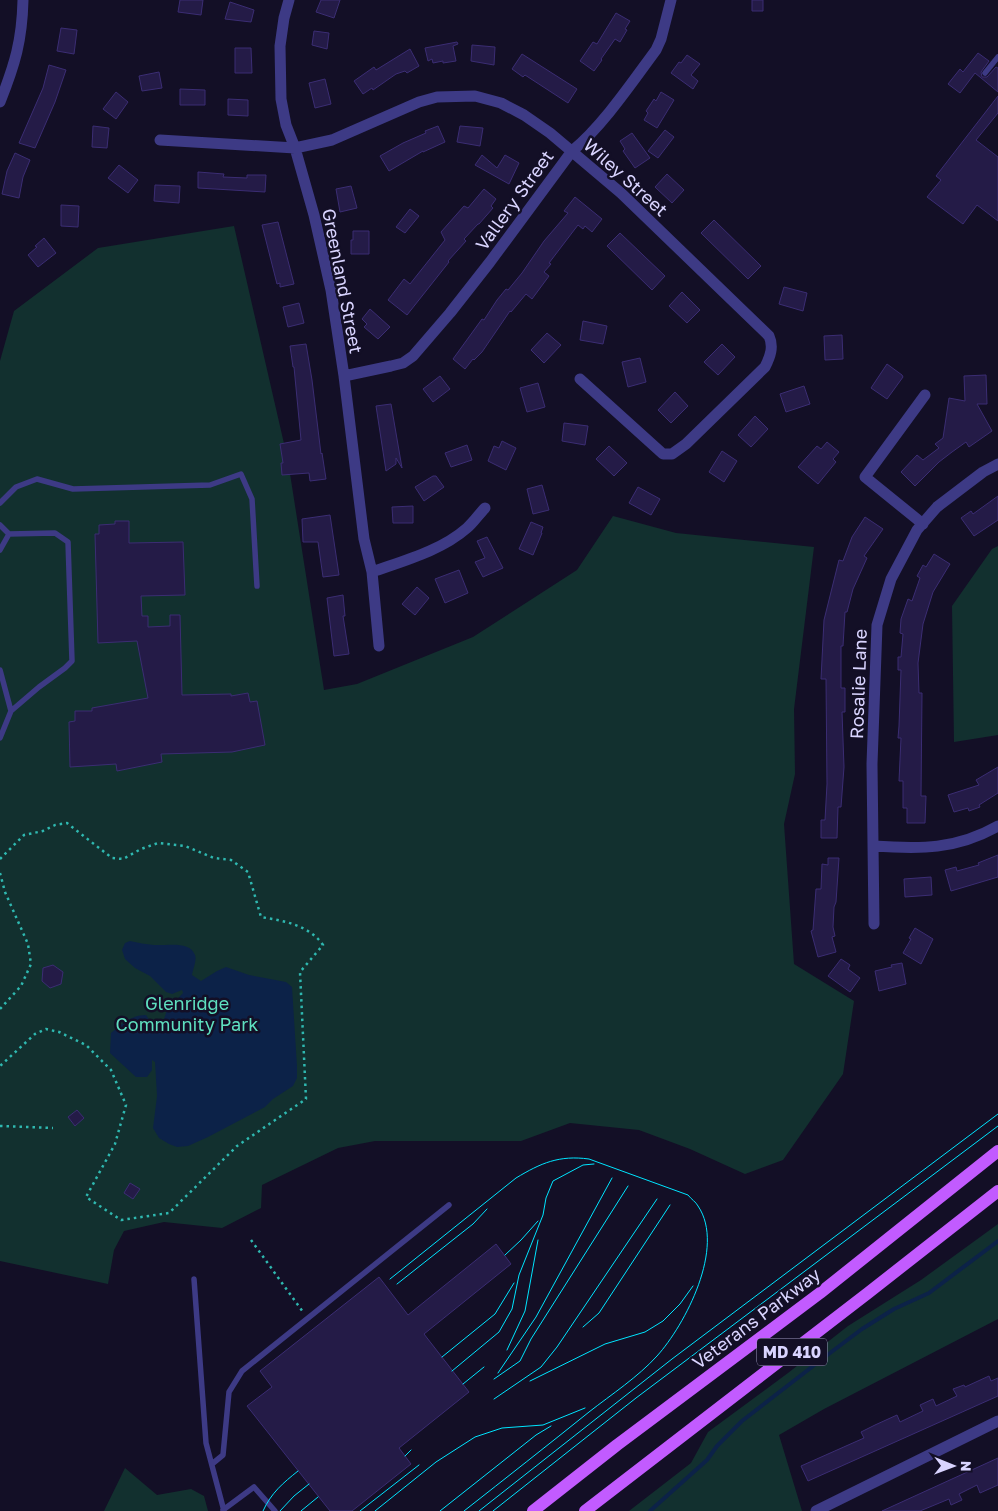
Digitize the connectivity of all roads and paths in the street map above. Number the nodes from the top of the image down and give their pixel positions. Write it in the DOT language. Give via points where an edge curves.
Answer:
graph roads {
  1 [pos="24,0"];
  2 [pos="289,0"];
  3 [pos="671,0"];
  4 [pos="998,57"];
  5 [pos="985,73"];
  6 [pos="0,102"];
  7 [pos="160,140"];
  8 [pos="295,148"];
  9 [pos="572,150"];
  10 [pos="344,376"];
  11 [pos="580,378"];
  12 [pos="926,395"];
  13 [pos="998,464"];
  14 [pos="0,503"];
  15 [pos="485,508"];
  16 [pos="923,524"];
  17 [pos="0,525"];
  18 [pos="10,534"];
  19 [pos="0,550"];
  20 [pos="372,572"];
  21 [pos="256,586"];
  22 [pos="379,646"];
  23 [pos="0,670"];
  24 [pos="12,711"];
  25 [pos="0,738"];
  26 [pos="998,826"];
  27 [pos="873,846"];
  28 [pos="0,859"];
  29 [pos="0,874"];
  30 [pos="874,924"];
  31 [pos="0,1009"];
  32 [pos="0,1066"];
  33 [pos="0,1126"];
  34 [pos="53,1128"];
  35 [pos="998,1151"];
  36 [pos="998,1191"];
  37 [pos="449,1205"];
  38 [pos="251,1240"];
  39 [pos="194,1279"];
  40 [pos="307,1318"];
  41 [pos="998,1421"];
  42 [pos="212,1464"];
  43 [pos="224,1510"];
  44 [pos="275,1511"];
  45 [pos="533,1511"];
  46 [pos="586,1511"];
  47 [pos="816,1511"];
  1 -- 6 [label="street" via="18,52"];
  2 -- 8 [label="street, Greenland Street" via="280,46 279,72 286,125"];
  3 -- 9 [label="street, Vallery Street" via="656,50 596,127"];
  4 -- 5 [label="lane"];
  7 -- 8 [label="street, Wiley Street"];
  8 -- 9 [label="street, Wiley Street" via="340,136 419,102 437,97 475,96 501,103 524,115"];
  8 -- 10 [label="street, Greenland Street" via="314,215"];
  9 -- 10 [label="street, Vallery Street" via="479,277 413,356 402,363"];
  9 -- 11 [label="street, Wiley Street" via="628,200 772,342 765,366 672,454 663,454"];
  10 -- 20 [label="street, Greenland Street" via="364,538"];
  12 -- 16 [label="street" via="865,477"];
  13 -- 16 [label="street, Rosalie Lane" via="937,507"];
  14 -- 21 [label="lane" via="16,487 37,479 74,488 93,488 210,485 241,474 252,499"];
  15 -- 20 [label="street" via="451,540"];
  16 -- 27 [label="street, Rosalie Lane" via="891,579 877,626"];
  17 -- 18 [label="lane"];
  18 -- 19 [label="lane"];
  18 -- 24 [label="lane" via="55,533 68,542 72,661"];
  20 -- 22 [label="street, Greenland Street"];
  23 -- 24 [label="lane"];
  24 -- 25 [label="lane"];
  26 -- 27 [label="street" via="945,847"];
  27 -- 30 [label="street, Rosalie Lane"];
  28 -- 32 [label="path" via="24,835 67,823 112,858 123,860 158,843 185,846 214,858 231,860 248,872 261,917 292,923 317,936 324,945 300,972 306,1099 237,1146 169,1213 121,1220 86,1197 115,1144 126,1105 111,1070 86,1045 46,1029 35,1034"];
  29 -- 31 [label="path" via="28,944 31,964 21,986"];
  33 -- 34 [label="path"];
  35 -- 45 [label="main road, Veterans Parkway / MD 410" via="820,1293"];
  36 -- 46 [label="main road, MD 410"];
  37 -- 40 [label="lane"];
  38 -- 40 [label="path"];
  39 -- 42 [label="lane" via="206,1443"];
  40 -- 42 [label="lane" via="242,1371 234,1382 229,1392 223,1455"];
  41 -- 47 [label="street"];
  42 -- 43 [label="lane"];
  43 -- 44 [label="lane" via="254,1487"];
}
